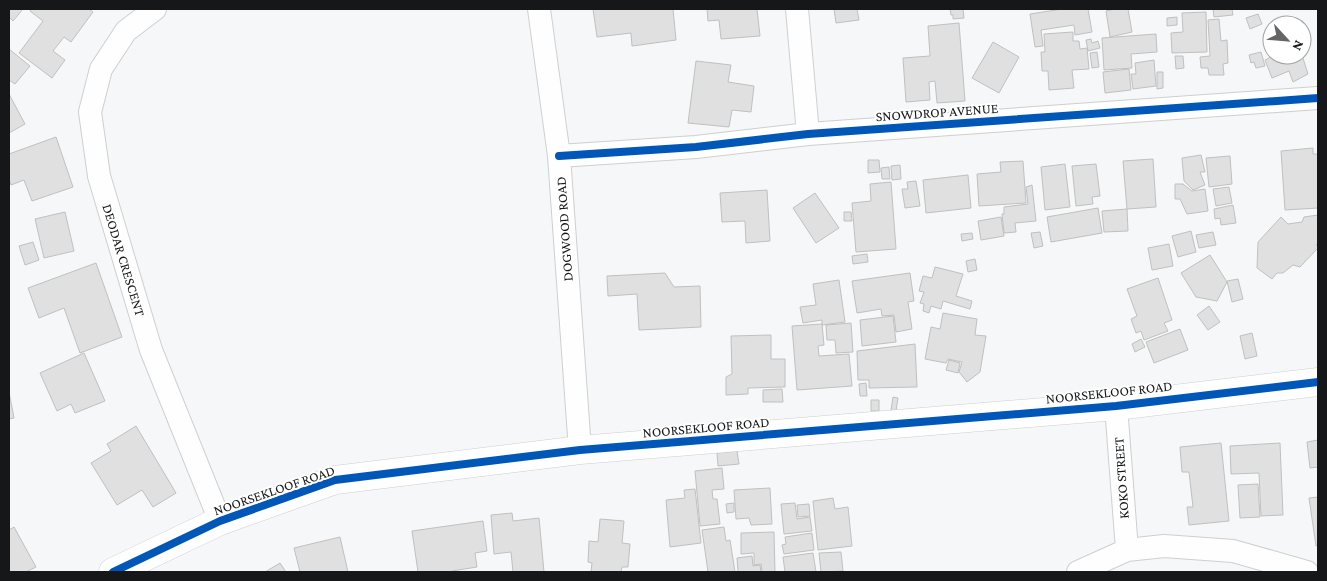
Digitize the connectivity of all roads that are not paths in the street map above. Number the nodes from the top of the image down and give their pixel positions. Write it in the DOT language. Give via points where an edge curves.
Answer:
graph roads {
  1 [pos="154,9"];
  2 [pos="540,9"];
  3 [pos="797,9"];
  4 [pos="1318,98"];
  5 [pos="808,134"];
  6 [pos="559,156"];
  7 [pos="1318,382"];
  8 [pos="1116,406"];
  9 [pos="580,450"];
  10 [pos="220,521"];
  11 [pos="1127,550"];
  12 [pos="113,572"];
  13 [pos="1078,572"];
  14 [pos="1307,572"];
  1 -- 10 [label="street, DEODAR CRESCENT" via="126,30 101,69 90,112 98,176 151,350"];
  2 -- 6 [label="street, DOGWOOD ROAD"];
  3 -- 5 [label="street"];
  4 -- 5 [label="street, SNOWDROP AVENUE"];
  5 -- 6 [label="street, SNOWDROP AVENUE" via="696,147"];
  6 -- 9 [label="street, DOGWOOD ROAD"];
  7 -- 8 [label="street, NOORSEKLOOF ROAD"];
  8 -- 9 [label="street, NOORSEKLOOF ROAD"];
  8 -- 11 [label="street, KOKO STREET"];
  9 -- 10 [label="street, NOORSEKLOOF ROAD" via="335,480"];
  10 -- 12 [label="street, NOORSEKLOOF ROAD"];
  11 -- 13 [label="street"];
  11 -- 14 [label="street" via="1164,546 1233,551"];
}
